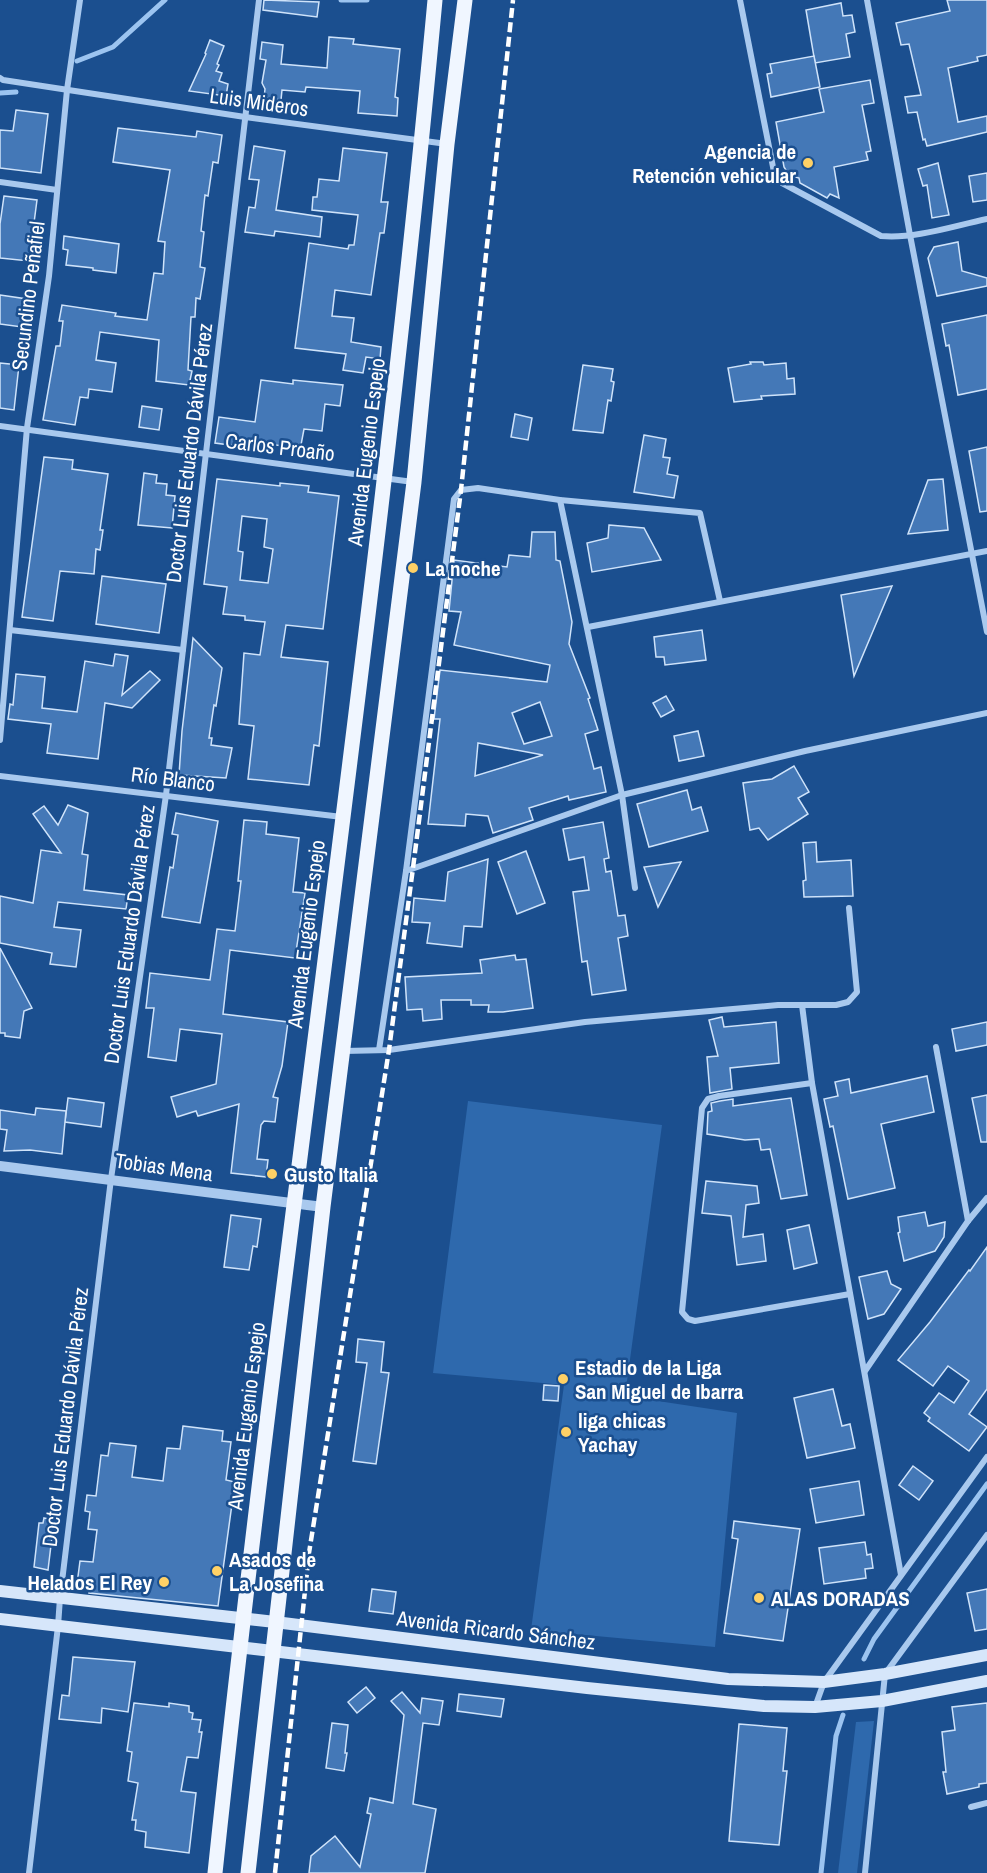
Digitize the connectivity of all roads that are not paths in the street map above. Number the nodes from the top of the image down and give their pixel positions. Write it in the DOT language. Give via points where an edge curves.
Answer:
graph roads {
  1 [pos="80,0"];
  2 [pos="259,0"];
  3 [pos="435,0"];
  4 [pos="465,0"];
  5 [pos="740,0"];
  6 [pos="867,0"];
  7 [pos="0,78"];
  8 [pos="67,90"];
  9 [pos="245,117"];
  10 [pos="422,140"];
  11 [pos="447,144"];
  12 [pos="0,182"];
  13 [pos="57,190"];
  14 [pos="987,219"];
  15 [pos="910,235"];
  16 [pos="0,426"];
  17 [pos="27,428"];
  18 [pos="206,455"];
  19 [pos="386,477"];
  20 [pos="414,482"];
  21 [pos="560,500"];
  22 [pos="987,551"];
  23 [pos="972,553"];
  24 [pos="720,601"];
  25 [pos="588,627"];
  26 [pos="10,630"];
  27 [pos="987,632"];
  28 [pos="183,650"];
  29 [pos="987,713"];
  30 [pos="0,740"];
  31 [pos="0,776"];
  32 [pos="166,795"];
  33 [pos="622,795"];
  34 [pos="342,817"];
  35 [pos="406,871"];
  36 [pos="634,888"];
  37 [pos="849,908"];
  38 [pos="802,1005"];
  39 [pos="936,1047"];
  40 [pos="379,1050"];
  41 [pos="343,1051"];
  42 [pos="812,1083"];
  43 [pos="0,1166"];
  44 [pos="111,1179"];
  45 [pos="987,1198"];
  46 [pos="293,1205"];
  47 [pos="322,1207"];
  48 [pos="968,1221"];
  49 [pos="850,1294"];
  50 [pos="864,1372"];
  51 [pos="987,1457"];
  52 [pos="987,1535"];
  53 [pos="900,1575"];
  54 [pos="0,1591"];
  55 [pos="60,1598"];
  56 [pos="0,1619"];
  57 [pos="243,1619"];
  58 [pos="275,1622"];
  59 [pos="58,1626"];
  60 [pos="239,1647"];
  61 [pos="272,1650"];
  62 [pos="987,1655"];
  63 [pos="885,1674"];
  64 [pos="987,1681"];
  65 [pos="824,1682"];
  66 [pos="882,1701"];
  67 [pos="815,1707"];
  68 [pos="987,1803"];
  69 [pos="971,1808"];
  70 [pos="29,1873"];
  71 [pos="215,1873"];
  72 [pos="248,1873"];
  73 [pos="866,1873"];
  1 -- 8 [label="street, Secundino Peñafiel"];
  2 -- 9 [label="street, Doctor Luis Eduardo Dávila Pérez"];
  3 -- 10 [label="main road, Avenida Eugenio Espejo"];
  4 -- 11 [label="main road"];
  5 -- 15 [label="street" via="774,172 782,183 881,236"];
  6 -- 15 [label="street"];
  7 -- 8 [label="street, Luis Mideros"];
  8 -- 9 [label="street, Luis Mideros"];
  8 -- 13 [label="street, Secundino Peñafiel"];
  9 -- 10 [label="street, Luis Mideros"];
  9 -- 18 [label="street, Doctor Luis Eduardo Dávila Pérez"];
  10 -- 11 [label="street, Luis Mideros"];
  10 -- 19 [label="main road, Avenida Eugenio Espejo"];
  11 -- 20 [label="main road"];
  12 -- 13 [label="street"];
  13 -- 17 [label="street, Secundino Peñafiel"];
  14 -- 15 [label="street"];
  15 -- 23 [label="street"];
  16 -- 17 [label="street, Carlos Proaño"];
  17 -- 18 [label="street, Carlos Proaño"];
  17 -- 26 [label="street, Secundino Peñafiel"];
  18 -- 19 [label="street, Carlos Proaño"];
  18 -- 28 [label="street, Doctor Luis Eduardo Dávila Pérez"];
  19 -- 20 [label="street, Carlos Proaño"];
  19 -- 34 [label="main road, Avenida Eugenio Espejo"];
  20 -- 41 [label="main road"];
  21 -- 24 [label="street" via="700,513"];
  21 -- 25 [label="street"];
  21 -- 35 [label="street" via="478,488 461,490 454,499"];
  22 -- 23 [label="street"];
  23 -- 24 [label="street"];
  23 -- 27 [label="street"];
  24 -- 25 [label="street"];
  25 -- 33 [label="street"];
  26 -- 28 [label="street"];
  26 -- 30 [label="street, Secundino Peñafiel"];
  28 -- 32 [label="street, Doctor Luis Eduardo Dávila Pérez"];
  29 -- 33 [label="street" via="804,751"];
  31 -- 32 [label="street, Río Blanco"];
  32 -- 34 [label="street, Río Blanco"];
  32 -- 44 [label="street, Doctor Luis Eduardo Dávila Pérez"];
  33 -- 35 [label="street"];
  33 -- 36 [label="street"];
  34 -- 46 [label="main road, Avenida Eugenio Espejo"];
  35 -- 40 [label="street"];
  37 -- 38 [label="street" via="857,993 848,1002 836,1005"];
  38 -- 40 [label="street" via="585,1022"];
  38 -- 42 [label="street"];
  39 -- 48 [label="street"];
  40 -- 41 [label="street"];
  41 -- 47 [label="main road"];
  42 -- 49 [label="street"];
  42 -- 49 [label="street" via="719,1096 708,1099 702,1108 682,1312 695,1321"];
  43 -- 44 [label="street, Tobias Mena"];
  44 -- 46 [label="street, Tobias Mena"];
  44 -- 55 [label="street, Doctor Luis Eduardo Dávila Pérez"];
  45 -- 48 [label="street"];
  46 -- 47 [label="street, Tobias Mena"];
  46 -- 57 [label="main road, Avenida Eugenio Espejo"];
  47 -- 58 [label="main road"];
  48 -- 50 [label="street"];
  49 -- 50 [label="street"];
  50 -- 53 [label="street"];
  51 -- 53 [label="street"];
  52 -- 63 [label="street"];
  53 -- 65 [label="street"];
  54 -- 55 [label="main road, Avenida Ricardo Sánchez"];
  55 -- 57 [label="main road, Avenida Ricardo Sánchez"];
  55 -- 59 [label="street, Doctor Luis Eduardo Dávila Pérez"];
  56 -- 59 [label="main road"];
  57 -- 58 [label="main road, Avenida Ricardo Sánchez"];
  57 -- 60 [label="main road, Avenida Eugenio Espejo"];
  58 -- 61 [label="main road"];
  58 -- 65 [label="main road, Avenida Ricardo Sánchez" via="728,1679"];
  59 -- 60 [label="main road"];
  59 -- 70 [label="street, Doctor Luis Eduardo Dávila Pérez"];
  60 -- 61 [label="main road"];
  60 -- 71 [label="main road, Avenida Eugenio Espejo"];
  61 -- 67 [label="main road" via="587,1688 764,1706"];
  61 -- 72 [label="main road"];
  62 -- 63 [label="main road, Avenida Ricardo Sánchez"];
  63 -- 65 [label="main road, Avenida Ricardo Sánchez"];
  63 -- 66 [label="street"];
  64 -- 66 [label="main road"];
  65 -- 67 [label="street"];
  66 -- 67 [label="main road"];
  66 -- 73 [label="street"];
  68 -- 69 [label="street"];
}
